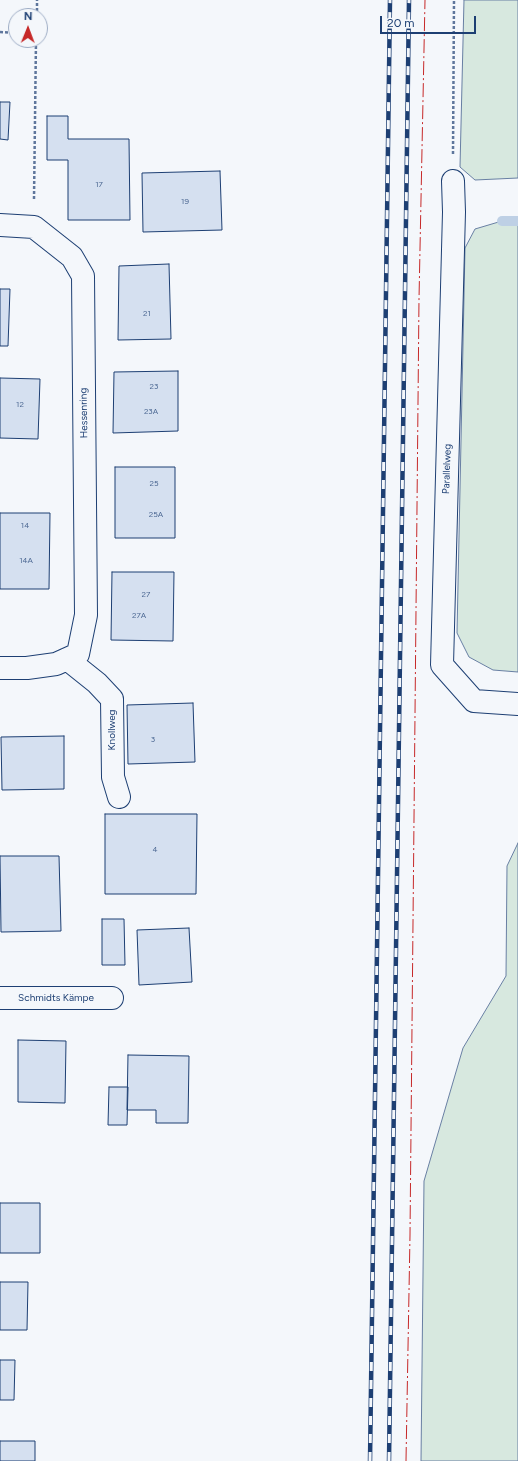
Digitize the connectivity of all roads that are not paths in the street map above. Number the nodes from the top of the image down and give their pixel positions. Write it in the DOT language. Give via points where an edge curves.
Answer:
graph roads {
  1 [pos="453,181"];
  2 [pos="0,225"];
  3 [pos="72,656"];
  4 [pos="0,668"];
  5 [pos="518,704"];
  6 [pos="119,797"];
  7 [pos="0,998"];
  8 [pos="112,998"];
  1 -- 5 [label="street, Parallelweg" via="442,665 474,701"];
  2 -- 3 [label="street, Hessenring" via="34,228 72,257 83,276 86,615"];
  3 -- 4 [label="street" via="56,664"];
  3 -- 6 [label="street, Knollweg" via="112,699 112,777"];
  7 -- 8 [label="street, Schmidts Kämpe"];
}
